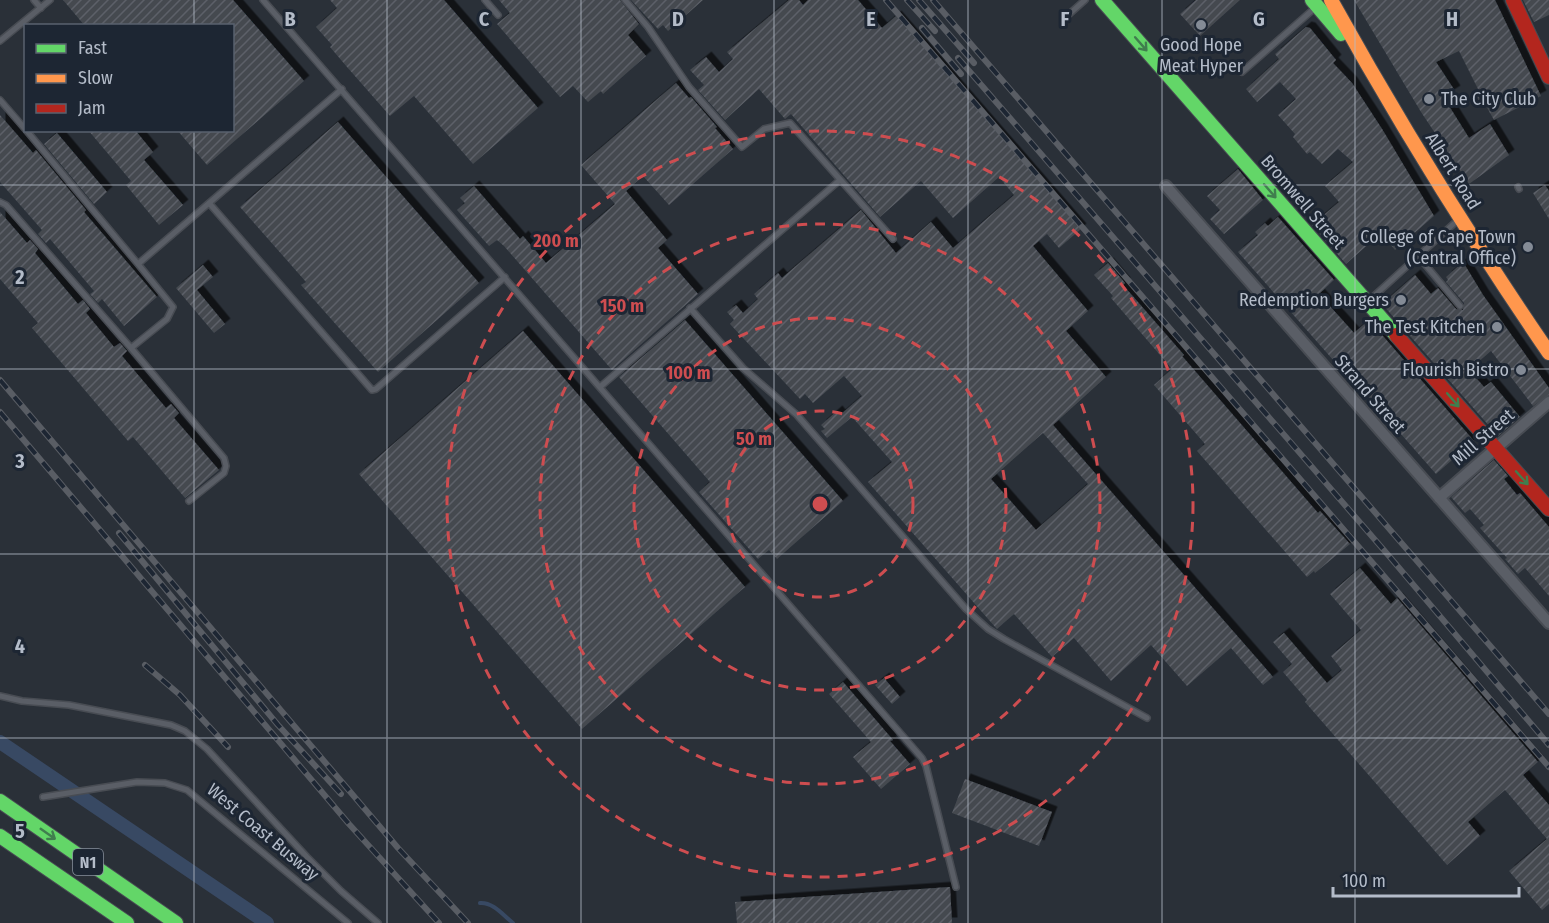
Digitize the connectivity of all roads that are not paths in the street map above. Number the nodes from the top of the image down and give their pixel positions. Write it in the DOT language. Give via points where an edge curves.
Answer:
graph roads {
  1 [pos="34,0"];
  2 [pos="50,0"];
  3 [pos="264,0"];
  4 [pos="485,0"];
  5 [pos="625,0"];
  6 [pos="1085,0"];
  7 [pos="1102,0"];
  8 [pos="1331,0"];
  9 [pos="1512,0"];
  10 [pos="1315,3"];
  11 [pos="40,8"];
  12 [pos="498,15"];
  13 [pos="1067,16"];
  14 [pos="0,41"];
  15 [pos="1368,67"];
  16 [pos="1242,72"];
  17 [pos="1549,77"];
  18 [pos="342,89"];
  19 [pos="0,100"];
  20 [pos="24,128"];
  21 [pos="28,132"];
  22 [pos="840,180"];
  23 [pos="1166,186"];
  24 [pos="0,202"];
  25 [pos="209,203"];
  26 [pos="1460,218"];
  27 [pos="893,239"];
  28 [pos="1418,256"];
  29 [pos="138,264"];
  30 [pos="505,278"];
  31 [pos="1374,296"];
  32 [pos="1460,306"];
  33 [pos="690,308"];
  34 [pos="131,348"];
  35 [pos="1549,353"];
  36 [pos="600,387"];
  37 [pos="1549,402"];
  38 [pos="1496,448"];
  39 [pos="1439,498"];
  40 [pos="189,501"];
  41 [pos="1549,509"];
  42 [pos="1549,623"];
  43 [pos="0,696"];
  44 [pos="1147,717"];
  45 [pos="43,796"];
  46 [pos="0,801"];
  47 [pos="0,836"];
  48 [pos="957,887"];
  49 [pos="127,923"];
  50 [pos="176,923"];
  51 [pos="348,923"];
  52 [pos="378,923"];
  1 -- 11 [label="lane"];
  2 -- 11 [label="lane"];
  3 -- 18 [label="lane"];
  4 -- 12 [label="lane"];
  5 -- 22 [label="lane" via="689,87 742,147 764,129 790,123"];
  6 -- 13 [label="lane"];
  7 -- 38 [label="main road, Bromwell Street, one-way"];
  8 -- 15 [label="main road, Albert Road"];
  9 -- 17 [label="main road" via="1524,13"];
  10 -- 15 [label="main road, Albert Road"];
  10 -- 16 [label="lane"];
  11 -- 14 [label="lane"];
  15 -- 26 [label="main road, Albert Road"];
  18 -- 25 [label="lane"];
  18 -- 30 [label="lane"];
  19 -- 20 [label="lane"];
  21 -- 29 [label="lane"];
  22 -- 27 [label="lane"];
  22 -- 33 [label="lane"];
  23 -- 39 [label="street, Strand Street"];
  24 -- 34 [label="lane"];
  25 -- 29 [label="lane"];
  25 -- 30 [label="lane" via="372,390"];
  26 -- 28 [label="lane"];
  26 -- 35 [label="main road, Albert Road"];
  28 -- 31 [label="lane"];
  28 -- 32 [label="lane"];
  29 -- 34 [label="lane" via="173,307 166,319"];
  30 -- 36 [label="lane"];
  33 -- 36 [label="lane"];
  33 -- 44 [label="lane" via="743,368 797,416 979,622"];
  34 -- 40 [label="lane" via="224,458 224,473"];
  36 -- 48 [label="lane" via="922,758"];
  37 -- 38 [label="street, Mill Street"];
  38 -- 39 [label="street, Mill Street"];
  38 -- 41 [label="main road, Bromwell Street, one-way"];
  39 -- 42 [label="street, Strand Street"];
  43 -- 52 [label="lane" via="133,717 184,731 207,750 341,891"];
  45 -- 51 [label="lane, West Coast Busway" via="137,782 187,790"];
  46 -- 50 [label="main road, N1, one-way"];
  47 -- 49 [label="main road, N1"];
}
